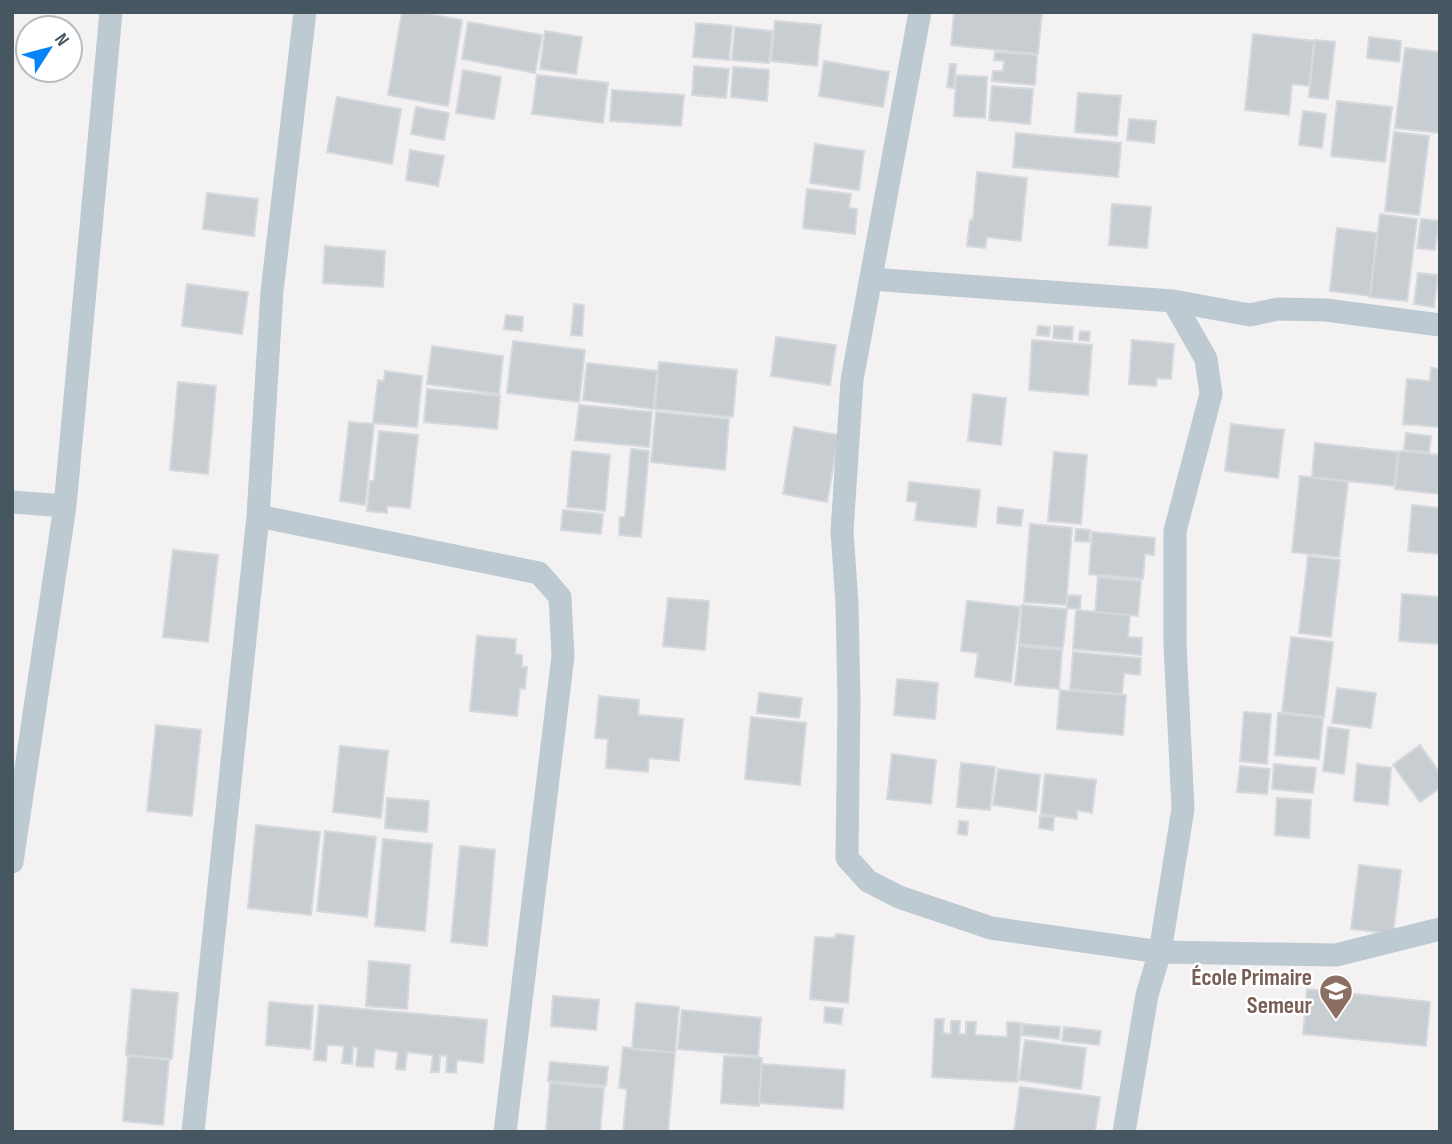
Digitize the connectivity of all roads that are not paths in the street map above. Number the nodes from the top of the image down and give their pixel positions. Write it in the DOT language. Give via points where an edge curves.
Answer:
graph roads {
  1 [pos="111,12"];
  2 [pos="306,12"];
  3 [pos="920,12"];
  4 [pos="871,279"];
  5 [pos="1173,301"];
  6 [pos="1440,325"];
  7 [pos="12,502"];
  8 [pos="65,506"];
  9 [pos="258,516"];
  10 [pos="12,862"];
  11 [pos="1440,929"];
  12 [pos="1160,952"];
  13 [pos="193,1132"];
  14 [pos="505,1132"];
  15 [pos="1124,1132"];
  1 -- 8 [label="street"];
  2 -- 9 [label="street" via="272,291"];
  3 -- 4 [label="street"];
  4 -- 5 [label="street"];
  4 -- 12 [label="street" via="852,380 842,531 849,701 847,858 868,881 898,897 991,928"];
  5 -- 6 [label="street" via="1250,315 1278,309 1326,310"];
  5 -- 12 [label="street" via="1206,359 1211,394 1175,531 1183,808"];
  7 -- 8 [label="street"];
  8 -- 10 [label="street"];
  9 -- 13 [label="street"];
  9 -- 14 [label="street" via="539,573 560,597 563,656"];
  11 -- 12 [label="street" via="1336,955"];
  12 -- 15 [label="street" via="1147,995"];
}
